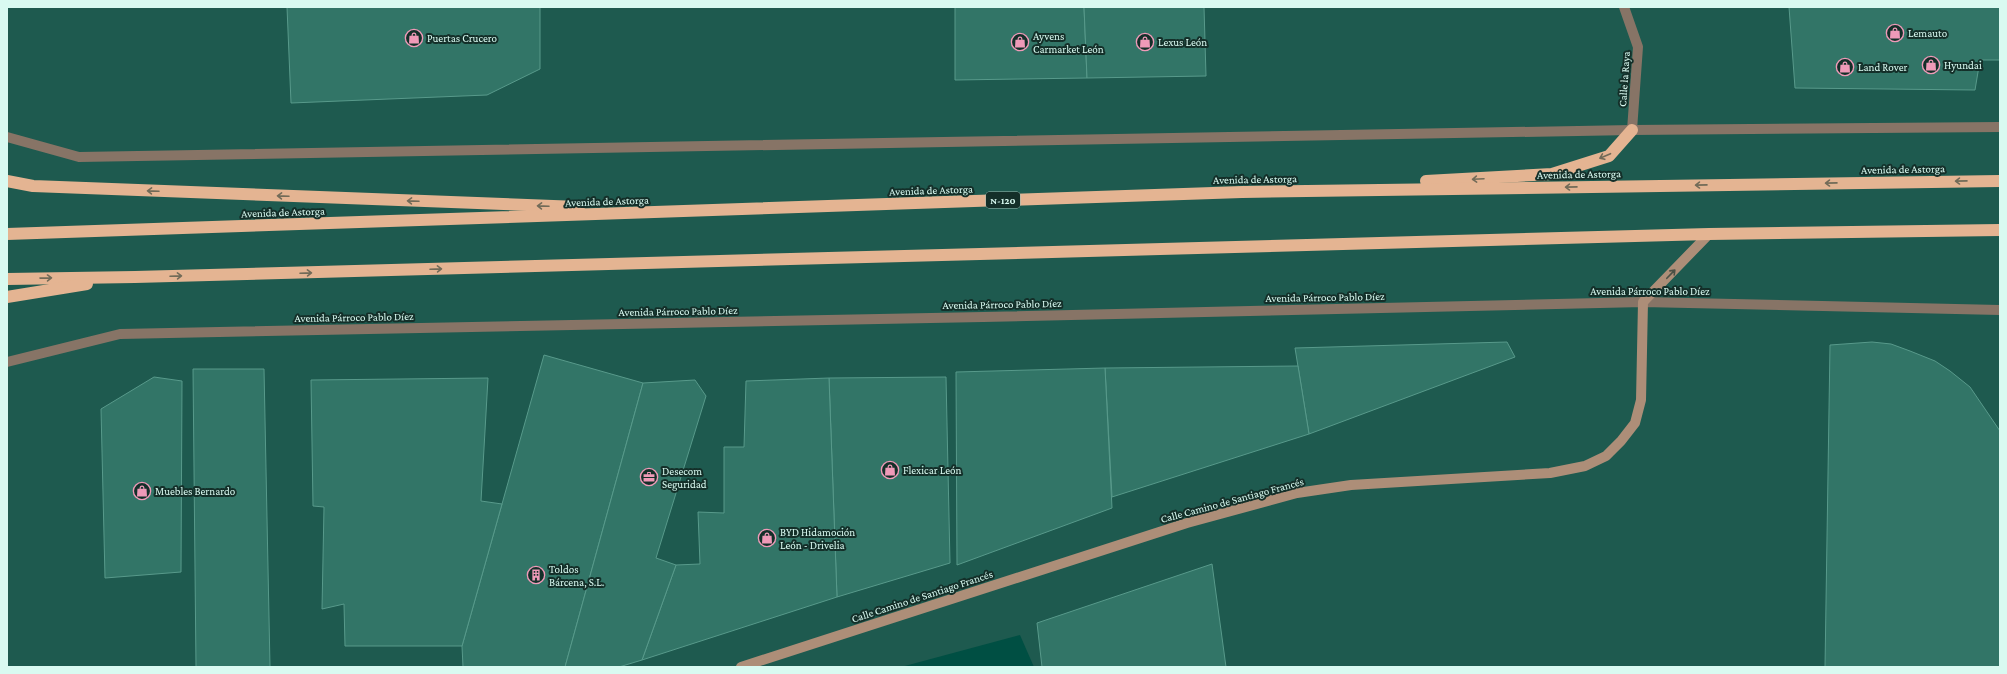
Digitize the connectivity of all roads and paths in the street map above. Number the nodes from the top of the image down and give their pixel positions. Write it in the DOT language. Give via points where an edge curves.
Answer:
graph roads {
  1 [pos="1624,7"];
  2 [pos="2000,127"];
  3 [pos="1632,130"];
  4 [pos="7,137"];
  5 [pos="7,181"];
  6 [pos="2000,181"];
  7 [pos="1242,192"];
  8 [pos="680,211"];
  9 [pos="2000,230"];
  10 [pos="7,234"];
  11 [pos="1709,234"];
  12 [pos="135,277"];
  13 [pos="7,279"];
  14 [pos="7,297"];
  15 [pos="1644,302"];
  16 [pos="2000,310"];
  17 [pos="7,362"];
  18 [pos="741,667"];
  1 -- 3 [label="street, Calle la Raya" via="1638,47"];
  2 -- 3 [label="street"];
  3 -- 4 [label="street" via="78,157"];
  3 -- 7 [label="highway, one-way" via="1610,156 1552,174"];
  8 -- 5 [label="highway, one-way" via="41,186"];
  6 -- 7 [label="highway, Avenida de Astorga / N-120, one-way"];
  7 -- 8 [label="highway, Avenida de Astorga / N-120"];
  8 -- 10 [label="highway, Avenida de Astorga / N-120"];
  9 -- 11 [label="highway"];
  12 -- 11 [label="highway, one-way"];
  15 -- 11 [label="street, one-way"];
  13 -- 12 [label="highway, one-way"];
  12 -- 14 [label="highway"];
  15 -- 16 [label="street, Avenida Párroco Pablo Díez"];
  15 -- 17 [label="street, Avenida Párroco Pablo Díez" via="120,334"];
  15 -- 18 [label="street, Calle Camino de Santiago Francés" via="1641,400 1635,423 1606,456 1586,466 1550,473 1351,485 1297,493 1187,523"];
}
